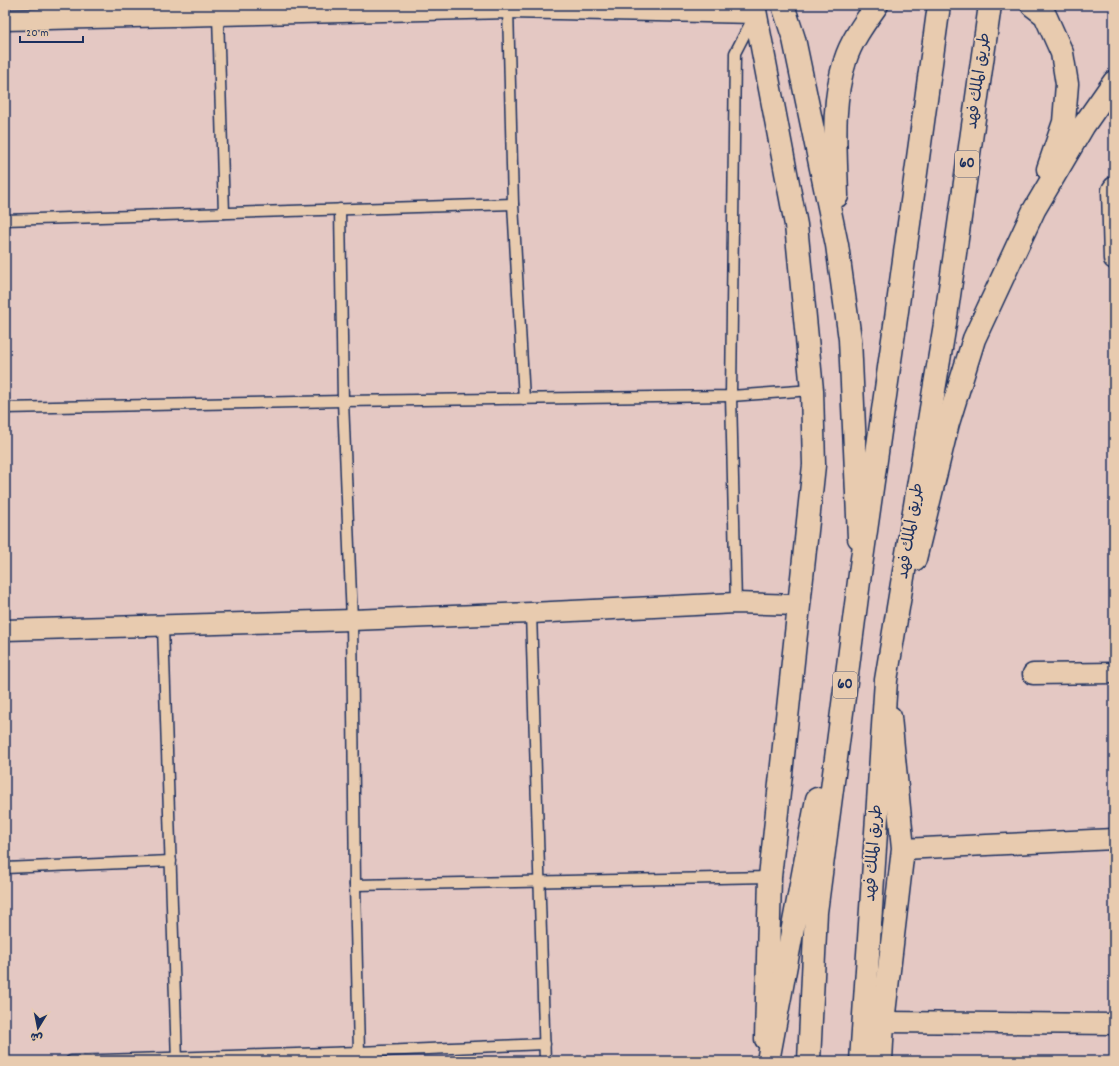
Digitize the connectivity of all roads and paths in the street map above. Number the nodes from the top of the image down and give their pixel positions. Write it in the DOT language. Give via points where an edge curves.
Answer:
graph roads {
  1 [pos="783,5"];
  2 [pos="877,5"];
  3 [pos="938,5"];
  4 [pos="990,5"];
  5 [pos="1032,5"];
  6 [pos="508,8"];
  7 [pos="755,9"];
  8 [pos="84,12"];
  9 [pos="218,15"];
  10 [pos="5,20"];
  11 [pos="1114,82"];
  12 [pos="1114,187"];
  13 [pos="512,204"];
  14 [pos="340,209"];
  15 [pos="1034,210"];
  16 [pos="224,213"];
  17 [pos="5,220"];
  18 [pos="837,245"];
  19 [pos="1114,259"];
  20 [pos="812,390"];
  21 [pos="732,396"];
  22 [pos="524,399"];
  23 [pos="343,401"];
  24 [pos="5,408"];
  25 [pos="860,566"];
  26 [pos="736,603"];
  27 [pos="798,605"];
  28 [pos="531,614"];
  29 [pos="352,620"];
  30 [pos="163,626"];
  31 [pos="5,630"];
  32 [pos="1114,673"];
  33 [pos="1033,674"];
  34 [pos="886,680"];
  35 [pos="1114,839"];
  36 [pos="903,849"];
  37 [pos="171,861"];
  38 [pos="5,868"];
  39 [pos="770,876"];
  40 [pos="540,881"];
  41 [pos="355,885"];
  42 [pos="883,1022"];
  43 [pos="1114,1024"];
  44 [pos="545,1044"];
  45 [pos="359,1052"];
  46 [pos="177,1059"];
  47 [pos="71,1061"];
  48 [pos="545,1061"];
  49 [pos="767,1061"];
  50 [pos="809,1061"];
  51 [pos="861,1061"];
  52 [pos="881,1061"];
  1 -- 18 [label="main road" via="794,39"];
  2 -- 18 [label="main road" via="861,28 845,61 836,106"];
  3 -- 25 [label="main road, 60" via="898,311"];
  4 -- 34 [label="main road, طريق الملك فهد / 60" via="945,324"];
  5 -- 15 [label="main road" via="1044,15 1062,53 1067,84 1064,122"];
  6 -- 7 [label="street"];
  6 -- 9 [label="street"];
  6 -- 13 [label="lane"];
  7 -- 20 [label="main road" via="796,226"];
  7 -- 21 [label="lane" via="735,53"];
  8 -- 9 [label="street"];
  8 -- 10 [label="street"];
  9 -- 16 [label="lane"];
  11 -- 15 [label="main road" via="1084,125"];
  12 -- 19 [label="street"];
  13 -- 14 [label="lane"];
  13 -- 22 [label="lane"];
  14 -- 16 [label="lane"];
  14 -- 23 [label="lane"];
  15 -- 34 [label="main road" via="974,339 948,422"];
  16 -- 17 [label="lane"];
  18 -- 25 [label="main road" via="850,339"];
  20 -- 21 [label="lane"];
  20 -- 27 [label="main road" via="814,465"];
  21 -- 22 [label="lane"];
  21 -- 26 [label="lane"];
  22 -- 23 [label="lane"];
  23 -- 24 [label="lane"];
  23 -- 29 [label="lane"];
  25 -- 49 [label="main road"];
  25 -- 50 [label="main road, 60" via="816,912"];
  26 -- 27 [label="street"];
  26 -- 28 [label="street"];
  27 -- 39 [label="main road"];
  28 -- 29 [label="street"];
  28 -- 40 [label="lane"];
  29 -- 30 [label="street"];
  29 -- 41 [label="lane"];
  30 -- 31 [label="street"];
  30 -- 37 [label="lane"];
  32 -- 33 [label="street"];
  34 -- 36 [label="main road"];
  34 -- 51 [label="main road, طريق الملك فهد / 60"];
  35 -- 36 [label="street"];
  36 -- 42 [label="main road"];
  37 -- 38 [label="lane"];
  37 -- 46 [label="lane"];
  39 -- 40 [label="lane"];
  39 -- 49 [label="main road"];
  40 -- 41 [label="lane"];
  40 -- 44 [label="lane"];
  41 -- 45 [label="lane"];
  42 -- 43 [label="street"];
  42 -- 52 [label="main road"];
  44 -- 45 [label="lane"];
  44 -- 48 [label="lane"];
  45 -- 46 [label="lane"];
  46 -- 47 [label="lane"];
}
